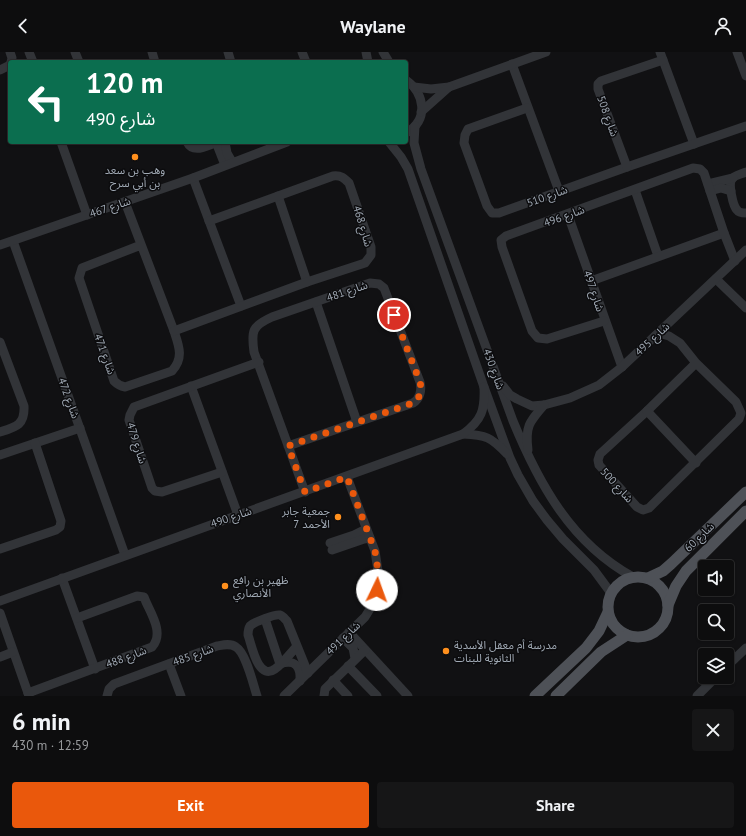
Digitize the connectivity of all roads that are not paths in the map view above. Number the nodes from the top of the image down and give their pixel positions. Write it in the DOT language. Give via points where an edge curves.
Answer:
graph roads {
  1 [pos="546,52"];
  2 [pos="738,52"];
  3 [pos="662,56"];
  4 [pos="512,64"];
  5 [pos="746,76"];
  6 [pos="408,82"];
  7 [pos="414,87"];
  8 [pos="449,87"];
  9 [pos="527,108"];
  10 [pos="421,112"];
  11 [pos="415,126"];
  12 [pos="746,126"];
  13 [pos="408,131"];
  14 [pos="62,144"];
  15 [pos="189,144"];
  16 [pos="211,144"];
  17 [pos="218,144"];
  18 [pos="225,144"];
  19 [pos="274,144"];
  20 [pos="391,144"];
  21 [pos="694,144"];
  22 [pos="262,146"];
  23 [pos="229,164"];
  24 [pos="627,167"];
  25 [pos="746,172"];
  26 [pos="193,178"];
  27 [pos="733,178"];
  28 [pos="709,187"];
  29 [pos="635,190"];
  30 [pos="559,191"];
  31 [pos="731,191"];
  32 [pos="278,196"];
  33 [pos="125,202"];
  34 [pos="746,214"];
  35 [pos="87,215"];
  36 [pos="568,215"];
  37 [pos="209,221"];
  38 [pos="724,233"];
  39 [pos="13,241"];
  40 [pos="0,245"];
  41 [pos="141,245"];
  42 [pos="746,250"];
  43 [pos="658,256"];
  44 [pos="735,260"];
  45 [pos="716,279"];
  46 [pos="307,282"];
  47 [pos="591,282"];
  48 [pos="316,302"];
  49 [pos="241,306"];
  50 [pos="746,308"];
  51 [pos="604,321"];
  52 [pos="174,331"];
  53 [pos="655,336"];
  54 [pos="0,342"];
  55 [pos="258,362"];
  56 [pos="696,363"];
  57 [pos="622,367"];
  58 [pos="499,382"];
  59 [pos="191,386"];
  60 [pos="484,387"];
  61 [pos="544,405"];
  62 [pos="648,411"];
  63 [pos="357,422"];
  64 [pos="80,428"];
  65 [pos="0,432"];
  66 [pos="463,434"];
  67 [pos="35,443"];
  68 [pos="288,446"];
  69 [pos="0,455"];
  70 [pos="510,458"];
  71 [pos="529,458"];
  72 [pos="696,463"];
  73 [pos="222,472"];
  74 [pos="347,477"];
  75 [pos="305,492"];
  76 [pos="746,492"];
  77 [pos="746,511"];
  78 [pos="238,515"];
  79 [pos="366,529"];
  80 [pos="370,538"];
  81 [pos="0,549"];
  82 [pos="124,555"];
  83 [pos="633,577"];
  84 [pos="62,578"];
  85 [pos="648,578"];
  86 [pos="611,593"];
  87 [pos="0,601"];
  88 [pos="668,605"];
  89 [pos="608,612"];
  90 [pos="0,613"];
  91 [pos="77,618"];
  92 [pos="265,620"];
  93 [pos="346,635"];
  94 [pos="627,635"];
  95 [pos="297,646"];
  96 [pos="746,648"];
  97 [pos="365,650"];
  98 [pos="14,652"];
  99 [pos="0,657"];
  100 [pos="355,658"];
  101 [pos="734,659"];
  102 [pos="169,664"];
  103 [pos="280,664"];
  104 [pos="348,666"];
  105 [pos="95,669"];
  106 [pos="308,673"];
  107 [pos="333,680"];
  108 [pos="300,681"];
  109 [pos="709,684"];
  110 [pos="28,694"];
  111 [pos="107,696"];
  112 [pos="181,696"];
  113 [pos="257,696"];
  114 [pos="284,696"];
  115 [pos="324,696"];
  116 [pos="348,696"];
  117 [pos="377,696"];
  118 [pos="408,696"];
  119 [pos="535,696"];
  120 [pos="556,696"];
  121 [pos="696,696"];
  1 -- 4 [label="street"];
  2 -- 5 [label="street"];
  3 -- 21 [label="street"];
  3 -- 24 [label="street, شارع 508" via="598,84"];
  4 -- 8 [label="street"];
  4 -- 9 [label="street"];
  6 -- 7 [label="street"];
  7 -- 8 [label="street"];
  7 -- 10 [label="street" via="422,103"];
  8 -- 10 [label="street"];
  9 -- 30 [label="street"];
  9 -- 30 [label="street, شارع 510" via="468,130 465,135 464,143 487,206 492,213 499,213"];
  10 -- 11 [label="street"];
  11 -- 13 [label="street"];
  11 -- 58 [label="street, شارع 430" via="414,143 421,169"];
  12 -- 21 [label="street, شارع 510"];
  14 -- 35 [label="street"];
  15 -- 16 [label="street" via="197,149"];
  17 -- 23 [label="street"];
  18 -- 23 [label="street"];
  19 -- 22 [label="street, شارع 467"];
  20 -- 60 [label="street, شارع 430" via="408,169"];
  21 -- 24 [label="street, شارع 510"];
  22 -- 23 [label="street, شارع 467"];
  23 -- 26 [label="street, شارع 467"];
  24 -- 30 [label="street, شارع 510"];
  25 -- 27 [label="street"];
  26 -- 33 [label="street, شارع 467"];
  26 -- 37 [label="street"];
  27 -- 28 [label="street"];
  27 -- 31 [label="street" via="730,184"];
  28 -- 29 [label="street, شارع 496" via="704,173 693,168"];
  28 -- 31 [label="street"];
  28 -- 38 [label="street, شارع 496"];
  29 -- 36 [label="street, شارع 496"];
  29 -- 43 [label="street"];
  31 -- 34 [label="street" via="736,209"];
  32 -- 37 [label="street, شارع 468"];
  32 -- 46 [label="street"];
  32 -- 46 [label="street, شارع 468" via="334,176 339,176 349,183 371,255 365,263"];
  33 -- 35 [label="street, شارع 467"];
  33 -- 41 [label="street, شارع 471"];
  35 -- 39 [label="street, شارع 467"];
  36 -- 47 [label="street, شارع 497"];
  36 -- 51 [label="street, شارع 496" via="506,236 501,240 502,247 532,331 538,338 547,339"];
  37 -- 49 [label="street"];
  38 -- 43 [label="street"];
  38 -- 44 [label="street, شارع 496"];
  39 -- 40 [label="street, شارع 467"];
  39 -- 64 [label="street, شارع 472"];
  41 -- 52 [label="street, شارع 471"];
  41 -- 52 [label="street, شارع 471" via="82,268 79,278 114,381 125,387 172,371 180,358"];
  42 -- 44 [label="street, شارع 495"];
  43 -- 47 [label="street"];
  44 -- 45 [label="street, شارع 495"];
  45 -- 50 [label="street"];
  45 -- 53 [label="street, شارع 495"];
  46 -- 49 [label="street, شارع 468"];
  47 -- 51 [label="street, شارع 497"];
  48 -- 55 [label="street, شارع 481" via="272,317 254,330 252,338"];
  48 -- 63 [label="street"];
  48 -- 63 [label="street, شارع 481" via="370,283 380,284 384,288 420,382 419,396 413,403"];
  49 -- 52 [label="street, شارع 468"];
  51 -- 57 [label="street, شارع 497"];
  53 -- 56 [label="street, شارع 500" via="662,334 675,339"];
  53 -- 57 [label="street, شارع 495"];
  54 -- 65 [label="street" via="25,413 17,426"];
  55 -- 59 [label="street, شارع 479"];
  55 -- 68 [label="street, شارع 481"];
  56 -- 62 [label="street, شارع 500"];
  56 -- 72 [label="street, شارع 500" via="736,402 741,413 739,420"];
  57 -- 61 [label="street, شارع 495" via="599,385 570,398"];
  58 -- 61 [label="street, شارع 495" via="517,399 532,406"];
  58 -- 71 [label="street, شارع 430"];
  59 -- 73 [label="street"];
  59 -- 73 [label="street, شارع 479" via="134,407 130,415 129,420 152,488 162,492"];
  60 -- 66 [label="street, شارع 490" via="483,412 478,421"];
  60 -- 70 [label="street, شارع 430"];
  61 -- 71 [label="street" via="526,432"];
  62 -- 72 [label="street"];
  62 -- 72 [label="street, شارع 500" via="600,454 598,460 599,465 637,507 643,510 648,508"];
  63 -- 68 [label="street, شارع 481"];
  64 -- 67 [label="street"];
  64 -- 82 [label="street, شارع 472"];
  66 -- 70 [label="street, شارع 490" via="478,434 494,440"];
  66 -- 74 [label="street, شارع 490"];
  67 -- 69 [label="street"];
  67 -- 81 [label="street" via="61,521 60,527"];
  68 -- 75 [label="street, شارع 481"];
  70 -- 86 [label="street, شارع 430" via="533,501"];
  71 -- 83 [label="street, شارع 430" via="539,479 575,531 609,563"];
  73 -- 78 [label="street"];
  74 -- 75 [label="street, شارع 490"];
  74 -- 79 [label="street, شارع 491"];
  75 -- 78 [label="street, شارع 490"];
  76 -- 85 [label="main road, شارع 60" via="671,564"];
  77 -- 88 [label="main road, شارع 60" via="686,571"];
  78 -- 82 [label="street, شارع 490"];
  79 -- 80 [label="street, شارع 491"];
  79 -- 80 [label="street" via="331,547"];
  80 -- 93 [label="street, شارع 491" via="378,571 377,590 373,604 365,617"];
  82 -- 84 [label="street, شارع 490"];
  83 -- 85 [label="main road"];
  83 -- 86 [label="main road" via="620,582"];
  84 -- 87 [label="street, شارع 490"];
  84 -- 91 [label="street"];
  85 -- 88 [label="main road" via="664,591"];
  86 -- 89 [label="main road"];
  88 -- 94 [label="main road" via="663,624 657,630 643,636"];
  89 -- 94 [label="main road" via="614,626"];
  89 -- 119 [label="main road" via="599,631 586,648"];
  90 -- 98 [label="street"];
  91 -- 105 [label="street"];
  91 -- 105 [label="street, شارع 488" via="141,596 144,597 158,632 156,643 152,647"];
  92 -- 95 [label="street" via="280,615 284,617"];
  92 -- 103 [label="street"];
  92 -- 103 [label="street" via="252,624 248,635 259,666 263,670 269,672"];
  93 -- 97 [label="street"];
  93 -- 100 [label="street"];
  93 -- 106 [label="street, شارع 491"];
  94 -- 120 [label="main road" via="601,652"];
  95 -- 103 [label="street"];
  95 -- 106 [label="street"];
  96 -- 101 [label="street"];
  97 -- 100 [label="street"];
  97 -- 118 [label="street"];
  98 -- 99 [label="street"];
  98 -- 110 [label="street"];
  100 -- 104 [label="street"];
  102 -- 111 [label="street, شارع 485" via="114,684"];
  102 -- 112 [label="street"];
  102 -- 113 [label="street, شارع 485" via="217,646 234,646 242,654"];
  103 -- 108 [label="street" via="287,662 298,667 301,673"];
  104 -- 107 [label="street"];
  104 -- 117 [label="street"];
  105 -- 110 [label="street, شارع 488"];
  106 -- 108 [label="street, شارع 491"];
  107 -- 115 [label="street" via="325,689"];
  107 -- 116 [label="street"];
  108 -- 114 [label="street, شارع 491"];
  109 -- 121 [label="street"];
}
